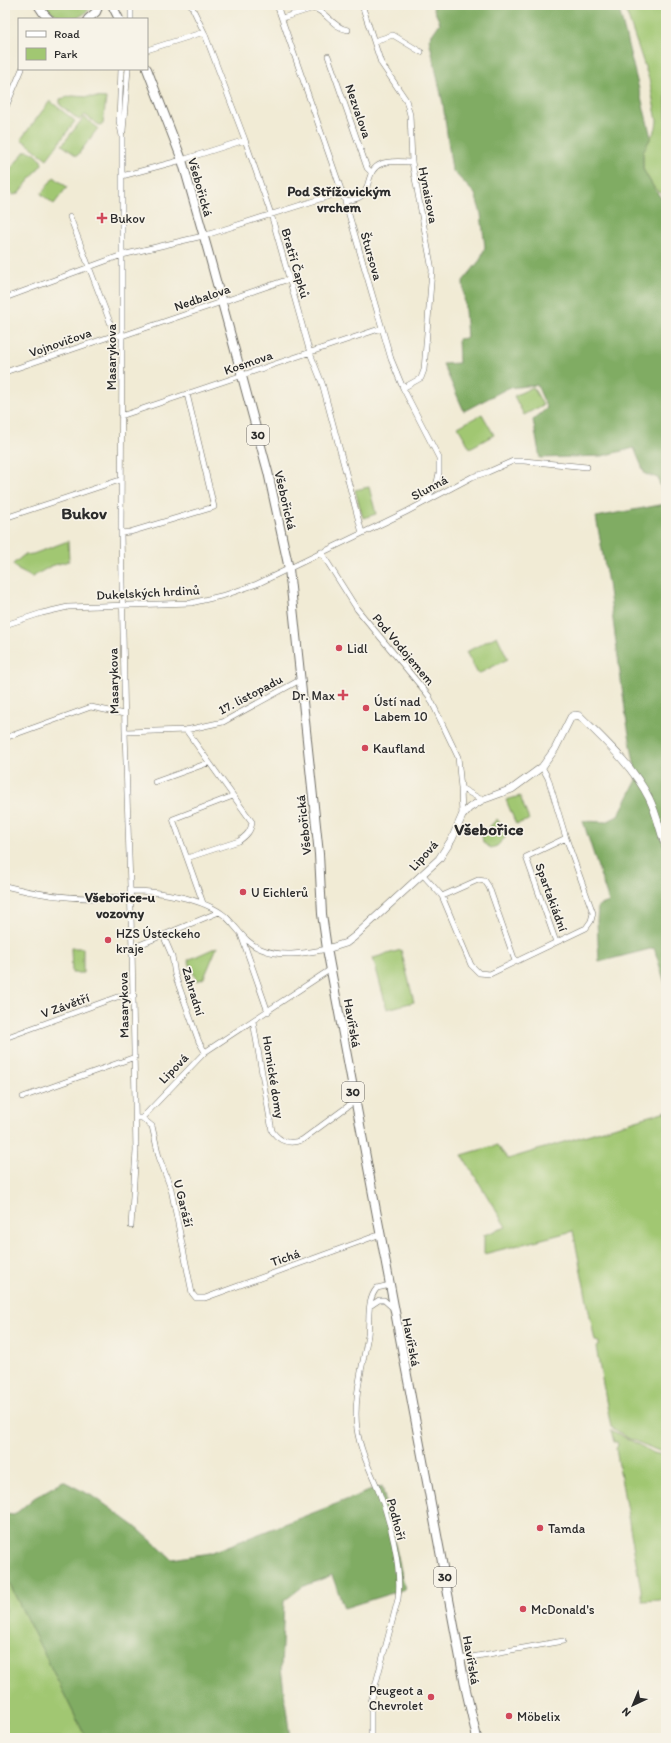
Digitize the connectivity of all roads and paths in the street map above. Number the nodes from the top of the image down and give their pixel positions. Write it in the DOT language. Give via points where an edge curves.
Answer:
graph roads {
  1 [pos="38,5"];
  2 [pos="99,5"];
  3 [pos="112,5"];
  4 [pos="131,5"];
  5 [pos="191,5"];
  6 [pos="277,5"];
  7 [pos="362,5"];
  8 [pos="47,18"];
  9 [pos="89,18"];
  10 [pos="118,18"];
  11 [pos="131,18"];
  12 [pos="282,18"];
  13 [pos="348,30"];
  14 [pos="204,32"];
  15 [pos="374,41"];
  16 [pos="148,50"];
  17 [pos="421,52"];
  18 [pos="328,56"];
  19 [pos="22,70"];
  20 [pos="121,70"];
  21 [pos="128,70"];
  22 [pos="147,70"];
  23 [pos="5,109"];
  24 [pos="122,136"];
  25 [pos="246,140"];
  26 [pos="182,160"];
  27 [pos="412,162"];
  28 [pos="371,172"];
  29 [pos="122,176"];
  30 [pos="342,192"];
  31 [pos="345,201"];
  32 [pos="271,214"];
  33 [pos="70,217"];
  34 [pos="203,236"];
  35 [pos="122,255"];
  36 [pos="90,267"];
  37 [pos="289,278"];
  38 [pos="5,298"];
  39 [pos="222,301"];
  40 [pos="382,328"];
  41 [pos="113,330"];
  42 [pos="122,336"];
  43 [pos="310,353"];
  44 [pos="5,372"];
  45 [pos="241,376"];
  46 [pos="403,388"];
  47 [pos="187,394"];
  48 [pos="121,416"];
  49 [pos="587,467"];
  50 [pos="120,480"];
  51 [pos="419,504"];
  52 [pos="5,518"];
  53 [pos="121,533"];
  54 [pos="362,533"];
  55 [pos="321,552"];
  56 [pos="289,569"];
  57 [pos="122,604"];
  58 [pos="5,625"];
  59 [pos="300,680"];
  60 [pos="124,714"];
  61 [pos="186,730"];
  62 [pos="125,732"];
  63 [pos="5,738"];
  64 [pos="208,763"];
  65 [pos="542,767"];
  66 [pos="155,782"];
  67 [pos="461,788"];
  68 [pos="233,796"];
  69 [pos="482,800"];
  70 [pos="462,816"];
  71 [pos="566,838"];
  72 [pos="666,848"];
  73 [pos="187,858"];
  74 [pos="423,875"];
  75 [pos="5,886"];
  76 [pos="131,894"];
  77 [pos="442,896"];
  78 [pos="203,903"];
  79 [pos="219,912"];
  80 [pos="240,934"];
  81 [pos="162,935"];
  82 [pos="556,942"];
  83 [pos="132,948"];
  84 [pos="327,949"];
  85 [pos="516,961"];
  86 [pos="331,969"];
  87 [pos="134,996"];
  88 [pos="268,1012"];
  89 [pos="253,1021"];
  90 [pos="5,1038"];
  91 [pos="204,1052"];
  92 [pos="135,1057"];
  93 [pos="23,1097"];
  94 [pos="355,1101"];
  95 [pos="136,1118"];
  96 [pos="142,1118"];
  97 [pos="131,1226"];
  98 [pos="381,1234"];
  99 [pos="390,1285"];
  100 [pos="196,1298"];
  101 [pos="370,1306"];
  102 [pos="394,1309"];
  103 [pos="563,1641"];
  104 [pos="460,1659"];
  105 [pos="371,1738"];
  106 [pos="477,1738"];
  1 -- 8 [label="main road"];
  2 -- 9 [label="main road"];
  3 -- 10 [label="main road"];
  4 -- 11 [label="street"];
  5 -- 14 [label="street, Bratří Čapků"];
  6 -- 12 [label="street, Štursova"];
  7 -- 15 [label="street, Hynaisova"];
  12 -- 13 [label="street" via="314,8 338,27"];
  12 -- 30 [label="street, Štursova"];
  14 -- 16 [label="street"];
  14 -- 25 [label="street, Bratří Čapků"];
  15 -- 17 [label="street" via="393,35"];
  15 -- 27 [label="street, Hynaisova" via="381,63 409,107"];
  18 -- 28 [label="street, Nezvalova" via="367,168"];
  19 -- 23 [label="street"];
  20 -- 24 [label="street, Masarykova" via="119,121"];
  21 -- 24 [label="street, Masarykova"];
  22 -- 26 [label="main road, Všebořická / 30"];
  24 -- 29 [label="street, Masarykova"];
  25 -- 26 [label="street"];
  25 -- 32 [label="street, Bratří Čapků"];
  26 -- 29 [label="street"];
  26 -- 34 [label="main road, Všebořická / 30"];
  27 -- 28 [label="street" via="382,163 375,166"];
  27 -- 46 [label="street, Hynaisova" via="432,270 432,285 424,370 421,378"];
  28 -- 31 [label="street" via="364,194"];
  29 -- 35 [label="street, Masarykova"];
  30 -- 31 [label="street, Štursova"];
  30 -- 32 [label="street"];
  31 -- 40 [label="street, Štursova"];
  32 -- 34 [label="street"];
  32 -- 37 [label="street, Bratří Čapků"];
  33 -- 36 [label="street"];
  34 -- 35 [label="street"];
  34 -- 39 [label="main road, Všebořická / 30"];
  35 -- 36 [label="street"];
  35 -- 42 [label="street, Masarykova"];
  36 -- 38 [label="street"];
  36 -- 41 [label="street"];
  37 -- 39 [label="street, Nedbalova"];
  37 -- 43 [label="street, Bratří Čapků"];
  39 -- 42 [label="street, Nedbalova"];
  39 -- 45 [label="main road, Všebořická / 30"];
  40 -- 43 [label="street, Kosmova"];
  40 -- 46 [label="street, Štursova" via="391,360"];
  42 -- 44 [label="street, Vojnovičova" via="115,335"];
  42 -- 48 [label="street, Masarykova"];
  43 -- 45 [label="street, Kosmova"];
  43 -- 54 [label="street, Bratří Čapků" via="322,383"];
  45 -- 47 [label="street, Kosmova"];
  45 -- 56 [label="main road, Všebořická / 30" via="270,479"];
  46 -- 51 [label="street, Štursova" via="439,458 436,487"];
  47 -- 48 [label="street, Kosmova"];
  47 -- 53 [label="street" via="214,507"];
  48 -- 50 [label="street, Masarykova"];
  49 -- 51 [label="street, Slunná" via="513,461 472,477"];
  50 -- 52 [label="street"];
  50 -- 53 [label="street, Masarykova"];
  51 -- 54 [label="street, Slunná"];
  53 -- 57 [label="street, Masarykova"];
  54 -- 55 [label="street, Slunná"];
  55 -- 56 [label="street, Slunná"];
  55 -- 67 [label="street, Pod Vodojemem" via="357,609 429,696 458,756"];
  56 -- 57 [label="street, Dukelských hrdinů" via="257,584 191,603"];
  56 -- 59 [label="main road, Všebořická / 30"];
  57 -- 58 [label="street, Dukelských hrdinů" via="68,607"];
  57 -- 60 [label="street, Masarykova"];
  59 -- 61 [label="street, 17. listopadu" via="223,722"];
  59 -- 84 [label="main road, Všebořická / 30"];
  60 -- 62 [label="street, Masarykova"];
  60 -- 63 [label="street" via="91,707"];
  61 -- 62 [label="street, 17. listopadu"];
  61 -- 64 [label="street"];
  62 -- 76 [label="street, Masarykova"];
  64 -- 66 [label="street"];
  64 -- 68 [label="street"];
  65 -- 69 [label="street, Lipová" via="512,789"];
  65 -- 71 [label="street, Spartakiádní" via="548,778"];
  65 -- 72 [label="street, Lipová" via="555,749 571,718 575,715 580,716 619,754 649,797"];
  67 -- 69 [label="street"];
  67 -- 70 [label="street, Pod Vodojemem"];
  68 -- 73 [label="street" via="173,819"];
  68 -- 73 [label="street" via="252,822 246,836 239,841"];
  69 -- 70 [label="street, Lipová"];
  70 -- 74 [label="street, Lipová" via="452,839 439,859"];
  71 -- 82 [label="street, Spartakiádní" via="593,912 586,928"];
  71 -- 82 [label="street, Spartakiádní" via="526,857"];
  73 -- 78 [label="street"];
  74 -- 77 [label="street, Spartakiádní"];
  74 -- 84 [label="street, Lipová" via="354,937"];
  75 -- 76 [label="street" via="65,897 106,899"];
  76 -- 78 [label="street" via="145,892"];
  76 -- 83 [label="street, Masarykova"];
  77 -- 85 [label="street, Spartakiádní" via="474,970 490,974"];
  77 -- 85 [label="street" via="478,880 485,880"];
  78 -- 79 [label="street"];
  79 -- 80 [label="street"];
  79 -- 81 [label="street"];
  80 -- 84 [label="street" via="260,949 273,952 298,954"];
  80 -- 88 [label="street"];
  81 -- 83 [label="street"];
  81 -- 91 [label="street, Zahradní" via="172,956 175,975"];
  82 -- 85 [label="street, Spartakiádní"];
  83 -- 87 [label="street, Masarykova"];
  84 -- 86 [label="main road, Havířská / 30"];
  86 -- 88 [label="street, Lipová"];
  86 -- 94 [label="main road, Havířská / 30"];
  87 -- 90 [label="street, V Závětří" via="118,997"];
  87 -- 92 [label="street, Masarykova"];
  88 -- 89 [label="street, Lipová"];
  89 -- 91 [label="street, Lipová"];
  89 -- 94 [label="street, Hornické domy" via="272,1131 278,1138 287,1143 302,1140"];
  91 -- 96 [label="street, Lipová"];
  92 -- 93 [label="street"];
  92 -- 95 [label="street, Masarykova"];
  94 -- 98 [label="main road, Havířská / 30"];
  95 -- 96 [label="street"];
  95 -- 97 [label="street, Masarykova" via="136,1179"];
  96 -- 100 [label="street, U Garáží" via="152,1126 159,1157 171,1189 192,1292"];
  98 -- 99 [label="main road, Havířská / 30"];
  98 -- 100 [label="street, Tichá" via="205,1298"];
  99 -- 101 [label="street, Podhoří" via="377,1288 370,1297"];
  99 -- 102 [label="main road, Havířská / 30"];
  101 -- 102 [label="street" via="384,1300"];
  101 -- 105 [label="street, Podhoří" via="356,1408 357,1429 388,1523 400,1583 371,1702"];
  102 -- 104 [label="main road, Havířská / 30"];
  103 -- 104 [label="street"];
  104 -- 106 [label="main road, Havířská / 30"];
}
